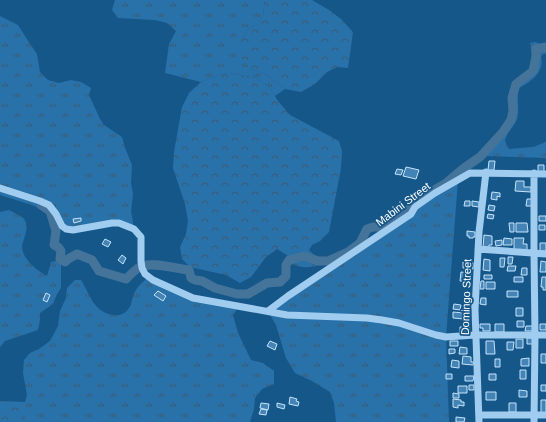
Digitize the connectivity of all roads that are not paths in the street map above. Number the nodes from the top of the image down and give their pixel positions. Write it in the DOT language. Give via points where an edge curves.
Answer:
graph roads {
  1 [pos="486,172"];
  2 [pos="534,173"];
  3 [pos="546,174"];
  4 [pos="0,188"];
  5 [pos="478,249"];
  6 [pos="534,253"];
  7 [pos="546,254"];
  8 [pos="268,311"];
  9 [pos="536,335"];
  10 [pos="546,335"];
  11 [pos="476,336"];
  12 [pos="546,415"];
  13 [pos="479,418"];
  14 [pos="534,419"];
  1 -- 2 [label="street, Mabini Street"];
  1 -- 5 [label="street, Domingo Street"];
  1 -- 8 [label="street, Mabini Street" via="470,173 435,193 411,214"];
  2 -- 3 [label="street, Mabini Street"];
  2 -- 6 [label="street"];
  4 -- 8 [label="street" via="48,205 66,229 112,223 134,229 141,237 141,261 145,274 176,291 206,301"];
  5 -- 6 [label="street"];
  5 -- 11 [label="street, Domingo Street"];
  6 -- 7 [label="street"];
  6 -- 9 [label="street"];
  8 -- 11 [label="street" via="287,315 367,318 399,323 436,336"];
  9 -- 10 [label="street"];
  9 -- 11 [label="street"];
  9 -- 14 [label="street"];
  11 -- 13 [label="street, Domingo Street"];
  12 -- 14 [label="street"];
  13 -- 14 [label="street"];
}
